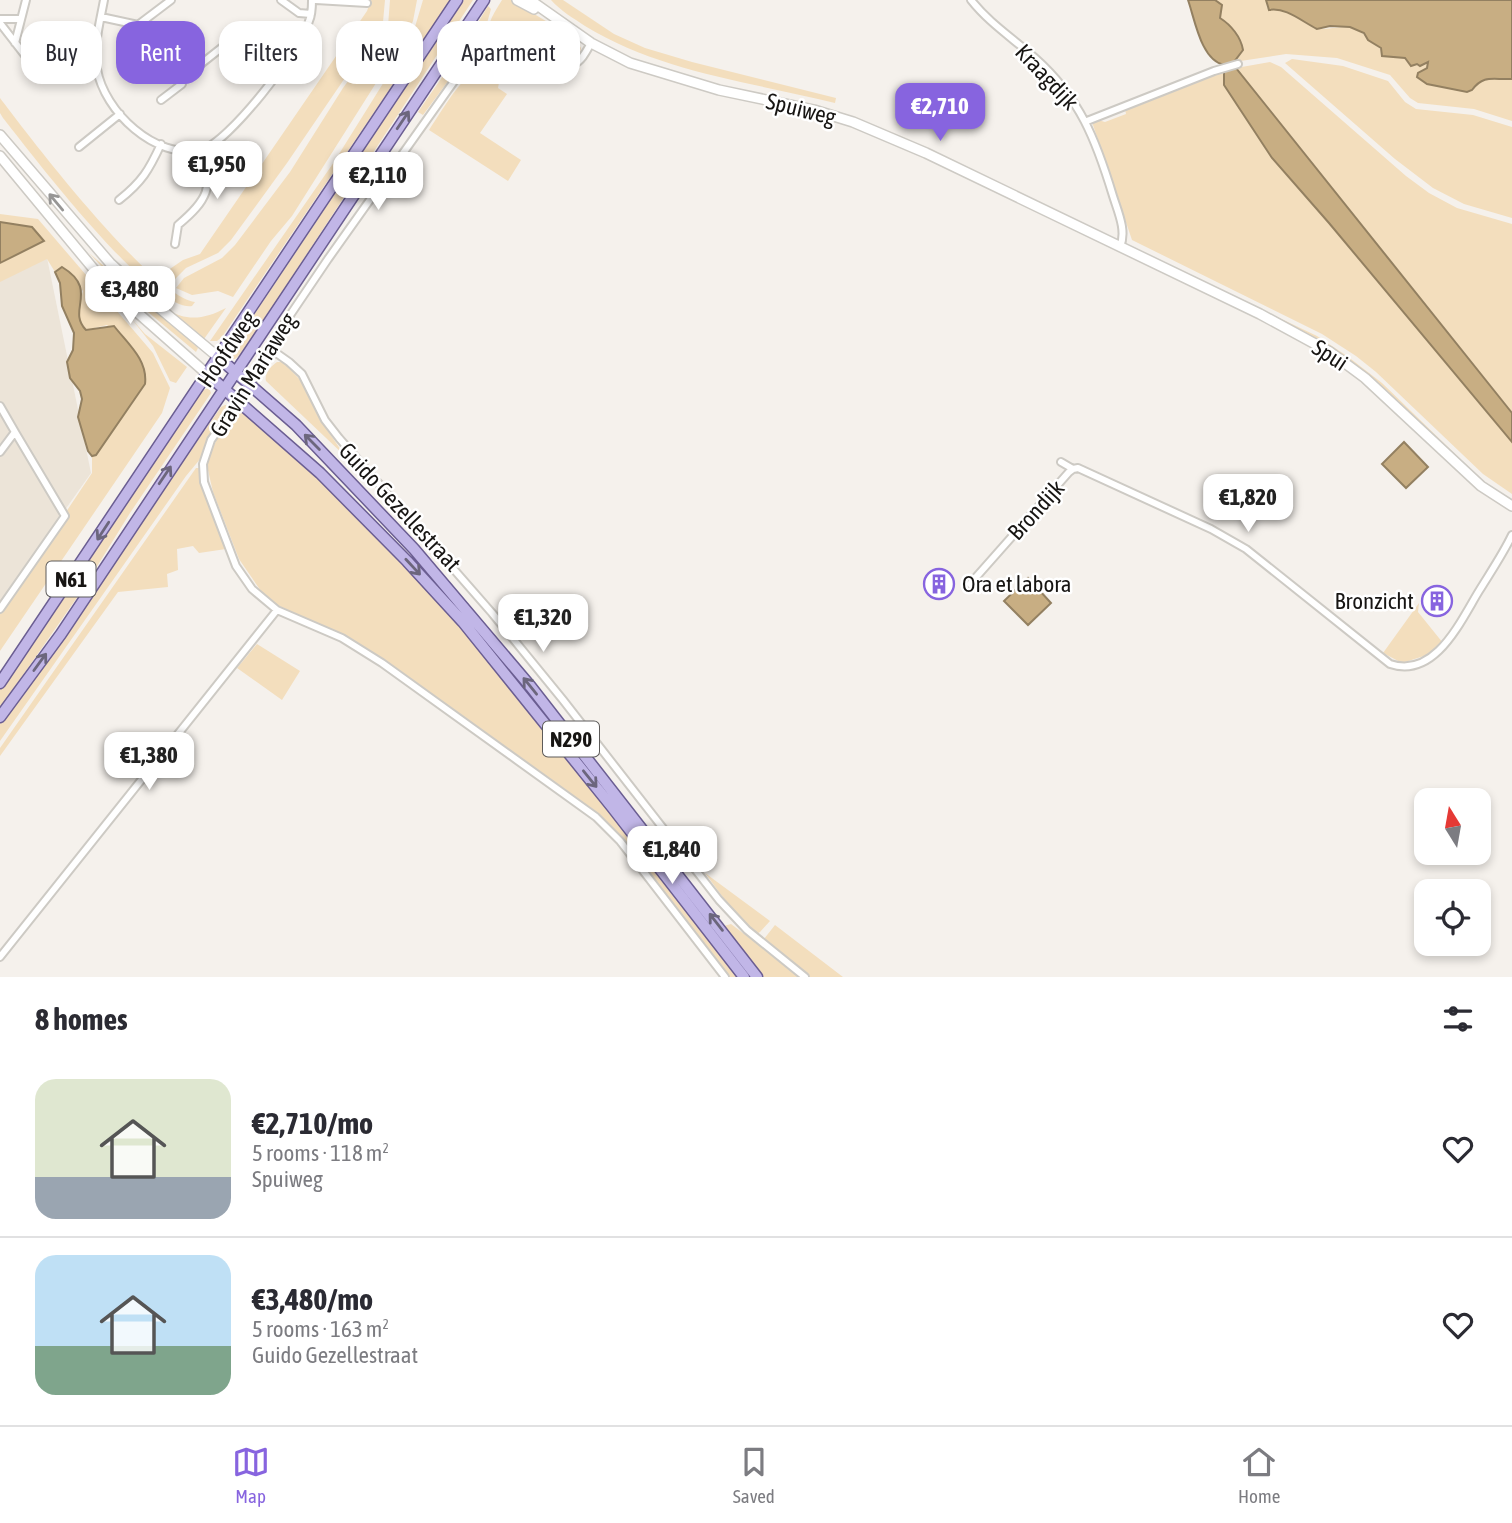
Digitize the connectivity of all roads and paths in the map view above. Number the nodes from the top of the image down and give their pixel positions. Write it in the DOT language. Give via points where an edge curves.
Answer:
graph roads {
  1 [pos="26,0"];
  2 [pos="104,0"];
  3 [pos="171,0"];
  4 [pos="281,0"];
  5 [pos="314,0"];
  6 [pos="457,0"];
  7 [pos="484,0"];
  8 [pos="517,0"];
  9 [pos="530,0"];
  10 [pos="971,0"];
  11 [pos="368,3"];
  12 [pos="311,14"];
  13 [pos="101,17"];
  14 [pos="20,19"];
  15 [pos="555,20"];
  16 [pos="0,21"];
  17 [pos="100,21"];
  18 [pos="120,21"];
  19 [pos="143,21"];
  20 [pos="309,21"];
  21 [pos="15,43"];
  22 [pos="591,43"];
  23 [pos="21,51"];
  24 [pos="1238,64"];
  25 [pos="101,84"];
  26 [pos="182,84"];
  27 [pos="270,84"];
  28 [pos="161,100"];
  29 [pos="120,114"];
  30 [pos="1087,121"];
  31 [pos="0,135"];
  32 [pos="161,144"];
  33 [pos="79,147"];
  34 [pos="204,149"];
  35 [pos="0,156"];
  36 [pos="119,200"];
  37 [pos="175,244"];
  38 [pos="1119,247"];
  39 [pos="272,350"];
  40 [pos="218,357"];
  41 [pos="235,372"];
  42 [pos="207,374"];
  43 [pos="249,385"];
  44 [pos="224,388"];
  45 [pos="239,401"];
  46 [pos="0,406"];
  47 [pos="15,432"];
  48 [pos="0,452"];
  49 [pos="1061,462"];
  50 [pos="1073,468"];
  51 [pos="1512,506"];
  52 [pos="1512,535"];
  53 [pos="970,584"];
  54 [pos="0,608"];
  55 [pos="277,610"];
  56 [pos="0,683"];
  57 [pos="0,717"];
  58 [pos="0,957"];
  59 [pos="725,977"];
  60 [pos="744,977"];
  61 [pos="757,977"];
  62 [pos="805,977"];
  1 -- 14 [label="street"];
  2 -- 13 [label="street"];
  3 -- 19 [label="street"];
  4 -- 12 [label="street" via="299,13"];
  5 -- 11 [label="street"];
  5 -- 12 [label="street"];
  6 -- 40 [label="main road, Hoofdweg"];
  41 -- 7 [label="main road, Hoofdweg, one-way"];
  8 -- 15 [label="main road, Spuiweg"];
  9 -- 15 [label="main road, Spuiweg"];
  10 -- 30 [label="street, Kraagdijk" via="1037,60"];
  12 -- 20 [label="street"];
  13 -- 17 [label="street"];
  13 -- 18 [label="street"];
  14 -- 16 [label="street"];
  14 -- 21 [label="street"];
  15 -- 22 [label="main road, Spuiweg"];
  16 -- 21 [label="street"];
  21 -- 23 [label="street"];
  22 -- 38 [label="main road, Spuiweg" via="669,76 853,122"];
  22 -- 39 [label="street, Gravin Mariaweg" via="578,63 567,66 505,45 481,50 467,62 328,259 278,333"];
  24 -- 30 [label="street"];
  25 -- 29 [label="street"];
  26 -- 28 [label="street"];
  27 -- 34 [label="street" via="234,127"];
  29 -- 32 [label="street" via="137,132"];
  29 -- 33 [label="street"];
  30 -- 38 [label="street, Kraagdijk" via="1123,232"];
  40 -- 31 [label="main road, Guido Gezellestraat, one-way" via="110,263"];
  32 -- 34 [label="street"];
  32 -- 36 [label="street" via="148,173"];
  34 -- 37 [label="street" via="208,167 205,196 178,225"];
  35 -- 42 [label="main road, Guido Gezellestraat" via="96,272"];
  38 -- 51 [label="main road, Spui" via="1330,352 1365,378 1481,486"];
  39 -- 43 [label="street, Gravin Mariaweg"];
  39 -- 62 [label="street" via="302,374 338,439 516,642 719,900 747,930"];
  40 -- 41 [label="main road, Guido Gezellestraat / N290"];
  40 -- 42 [label="main road, Hoofdweg"];
  41 -- 43 [label="main road, Guido Gezellestraat / N290"];
  41 -- 44 [label="main road, Hoofdweg / N61"];
  42 -- 44 [label="main road, Guido Gezellestraat / N290"];
  42 -- 56 [label="main road, Hoofdweg / N61, one-way"];
  43 -- 45 [label="street, Gravin Mariaweg"];
  61 -- 43 [label="main road, Guido Gezellestraat / N290, one-way" via="483,628 334,464"];
  44 -- 45 [label="main road, Guido Gezellestraat / N290"];
  57 -- 44 [label="main road, Hoofdweg / N61, one-way" via="61,634"];
  45 -- 55 [label="street, Gravin Mariaweg" via="211,440 202,464 204,481 236,566 252,589"];
  45 -- 60 [label="main road, Guido Gezellestraat / N290, one-way" via="320,473 463,622"];
  46 -- 47 [label="street"];
  47 -- 48 [label="street"];
  47 -- 54 [label="street" via="65,516"];
  49 -- 50 [label="street, Brondijk"];
  50 -- 52 [label="street, Brondijk" via="1170,509 1246,549 1390,664 1401,667 1430,657 1448,642"];
  50 -- 53 [label="street, Brondijk"];
  55 -- 58 [label="street"];
  55 -- 59 [label="street, Gravin Mariaweg" via="342,638 382,663 596,817 620,841"];
}
